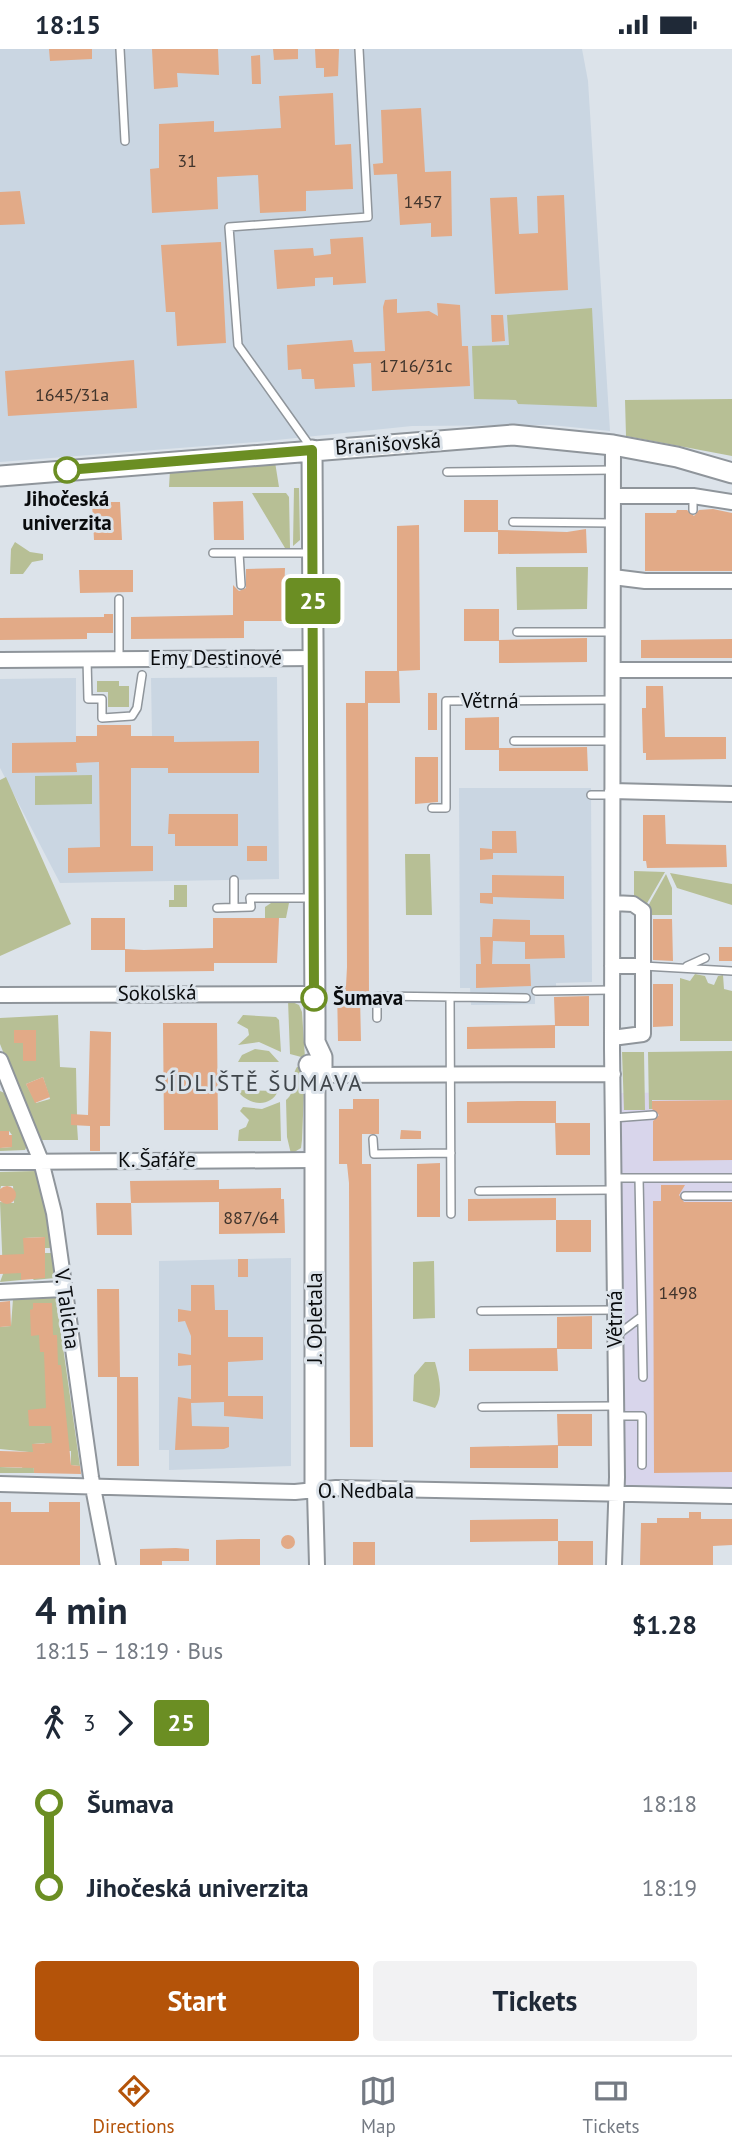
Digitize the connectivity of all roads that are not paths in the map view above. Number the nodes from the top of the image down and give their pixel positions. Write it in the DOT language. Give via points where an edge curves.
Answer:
graph roads {
  1 [pos="120,49"];
  2 [pos="359,49"];
  3 [pos="125,141"];
  4 [pos="613,445"];
  5 [pos="312,450"];
  6 [pos="613,470"];
  7 [pos="447,473"];
  8 [pos="732,473"];
  9 [pos="0,476"];
  10 [pos="613,496"];
  11 [pos="732,502"];
  12 [pos="513,522"];
  13 [pos="613,523"];
  14 [pos="213,553"];
  15 [pos="239,553"];
  16 [pos="313,553"];
  17 [pos="613,577"];
  18 [pos="732,581"];
  19 [pos="241,585"];
  20 [pos="118,599"];
  21 [pos="517,632"];
  22 [pos="612,632"];
  23 [pos="119,658"];
  24 [pos="313,658"];
  25 [pos="87,659"];
  26 [pos="0,660"];
  27 [pos="613,670"];
  28 [pos="732,670"];
  29 [pos="142,675"];
  30 [pos="612,700"];
  31 [pos="514,741"];
  32 [pos="612,741"];
  33 [pos="612,793"];
  34 [pos="591,795"];
  35 [pos="732,795"];
  36 [pos="432,808"];
  37 [pos="234,880"];
  38 [pos="314,898"];
  39 [pos="612,903"];
  40 [pos="234,907"];
  41 [pos="217,908"];
  42 [pos="705,958"];
  43 [pos="612,966"];
  44 [pos="643,966"];
  45 [pos="686,967"];
  46 [pos="732,971"];
  47 [pos="612,990"];
  48 [pos="536,991"];
  49 [pos="314,994"];
  50 [pos="0,995"];
  51 [pos="450,998"];
  52 [pos="526,998"];
  53 [pos="377,1018"];
  54 [pos="612,1038"];
  55 [pos="0,1060"];
  56 [pos="315,1073"];
  57 [pos="613,1074"];
  58 [pos="451,1075"];
  59 [pos="653,1115"];
  60 [pos="613,1118"];
  61 [pos="373,1139"];
  62 [pos="452,1153"];
  63 [pos="314,1160"];
  64 [pos="41,1161"];
  65 [pos="0,1162"];
  66 [pos="639,1178"];
  67 [pos="732,1178"];
  68 [pos="614,1184"];
  69 [pos="479,1191"];
  70 [pos="685,1196"];
  71 [pos="732,1196"];
  72 [pos="452,1214"];
  73 [pos="64,1289"];
  74 [pos="0,1292"];
  75 [pos="615,1310"];
  76 [pos="481,1311"];
  77 [pos="641,1317"];
  78 [pos="615,1336"];
  79 [pos="643,1377"];
  80 [pos="482,1407"];
  81 [pos="616,1411"];
  82 [pos="642,1465"];
  83 [pos="0,1484"];
  84 [pos="93,1486"];
  85 [pos="315,1491"];
  86 [pos="617,1493"];
  87 [pos="732,1496"];
  88 [pos="108,1565"];
  89 [pos="317,1565"];
  90 [pos="614,1565"];
  1 -- 3 [label="lane"];
  2 -- 5 [label="lane" via="368,217 229,227 238,345"];
  4 -- 5 [label="street, Branišovská" via="513,435"];
  4 -- 6 [label="street, Větrná"];
  4 -- 8 [label="street, Branišovská"];
  5 -- 9 [label="street, Branišovská"];
  5 -- 16 [label="street, J. Opletala"];
  6 -- 7 [label="lane"];
  6 -- 10 [label="street, Větrná"];
  10 -- 11 [label="street"];
  10 -- 13 [label="street, Větrná"];
  12 -- 13 [label="lane"];
  13 -- 17 [label="street, Větrná"];
  14 -- 15 [label="lane"];
  15 -- 16 [label="lane"];
  15 -- 19 [label="lane"];
  16 -- 24 [label="street, J. Opletala"];
  17 -- 18 [label="street"];
  17 -- 22 [label="street, Větrná"];
  20 -- 23 [label="lane, Emy Destinové"];
  21 -- 22 [label="lane"];
  22 -- 27 [label="street, Větrná"];
  23 -- 24 [label="street, Emy Destinové"];
  23 -- 25 [label="street, Emy Destinové"];
  24 -- 38 [label="street, J. Opletala"];
  25 -- 26 [label="street, Emy Destinové"];
  25 -- 29 [label="lane" via="88,699 102,699 102,718 132,716"];
  27 -- 28 [label="street"];
  27 -- 30 [label="street, Větrná"];
  30 -- 32 [label="street, Větrná"];
  30 -- 36 [label="lane, Větrná" via="446,701 446,808"];
  31 -- 32 [label="lane"];
  32 -- 33 [label="street, Větrná"];
  33 -- 34 [label="lane"];
  33 -- 35 [label="street"];
  33 -- 39 [label="street, Větrná"];
  37 -- 40 [label="lane"];
  38 -- 40 [label="lane" via="250,898 251,907"];
  38 -- 49 [label="street, J. Opletala"];
  39 -- 43 [label="street, Větrná"];
  39 -- 44 [label="street" via="633,904 643,911"];
  40 -- 41 [label="lane"];
  42 -- 45 [label="lane"];
  43 -- 44 [label="street"];
  43 -- 47 [label="street, Větrná"];
  44 -- 45 [label="lane"];
  44 -- 54 [label="street" via="643,1034"];
  45 -- 46 [label="lane"];
  47 -- 48 [label="lane"];
  47 -- 54 [label="street, Větrná"];
  49 -- 50 [label="street, Sokolská"];
  49 -- 56 [label="street, J. Opletala" via="315,1042 309,1067"];
  51 -- 52 [label="lane"];
  51 -- 53 [label="lane" via="377,996"];
  51 -- 58 [label="lane"];
  54 -- 57 [label="street, Větrná"];
  55 -- 64 [label="street, V. Talicha"];
  56 -- 58 [label="street"];
  56 -- 63 [label="street, J. Opletala"];
  57 -- 58 [label="street"];
  57 -- 60 [label="street, Větrná"];
  58 -- 62 [label="lane"];
  59 -- 60 [label="lane"];
  60 -- 68 [label="street, Větrná"];
  61 -- 62 [label="lane" via="374,1154"];
  62 -- 72 [label="lane"];
  63 -- 64 [label="street, K. Šafáře"];
  63 -- 85 [label="street, J. Opletala"];
  64 -- 65 [label="street, K. Šafáře"];
  64 -- 73 [label="street, V. Talicha" via="54,1213"];
  66 -- 67 [label="lane"];
  66 -- 68 [label="lane"];
  66 -- 77 [label="lane"];
  68 -- 69 [label="lane"];
  68 -- 75 [label="street, Větrná"];
  70 -- 71 [label="lane"];
  73 -- 74 [label="street"];
  73 -- 84 [label="street, V. Talicha"];
  75 -- 76 [label="lane"];
  75 -- 78 [label="street, Větrná"];
  77 -- 78 [label="lane"];
  77 -- 79 [label="lane"];
  78 -- 81 [label="street, Větrná"];
  80 -- 81 [label="lane"];
  81 -- 82 [label="lane" via="642,1416"];
  81 -- 86 [label="street, Větrná"];
  83 -- 84 [label="street, O. Nedbala"];
  84 -- 85 [label="street, O. Nedbala"];
  84 -- 88 [label="street, V. Talicha"];
  85 -- 86 [label="street, O. Nedbala"];
  85 -- 89 [label="street, J. Opletala"];
  86 -- 87 [label="street, O. Nedbala"];
  86 -- 90 [label="street, Větrná"];
}
